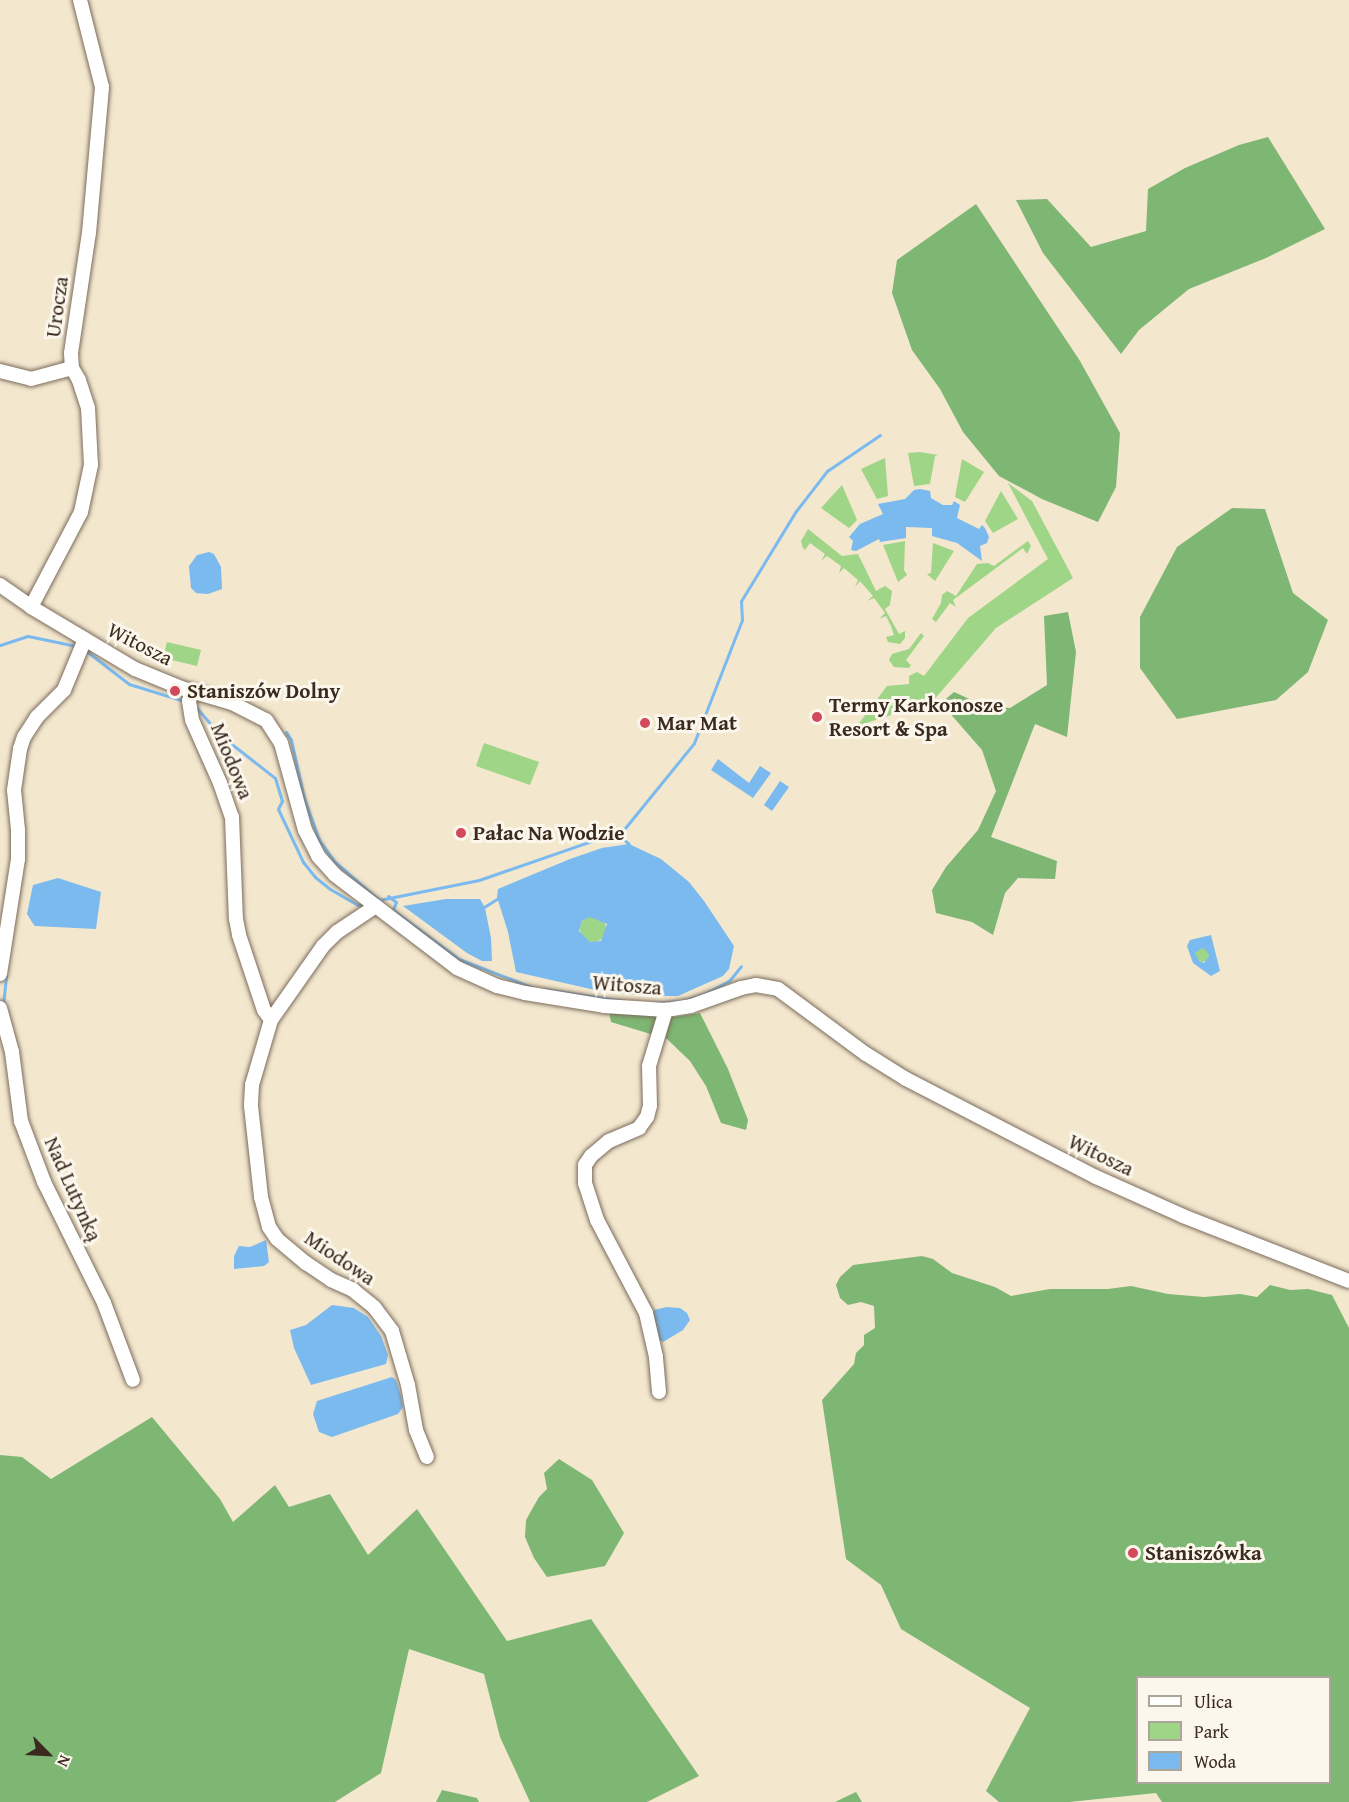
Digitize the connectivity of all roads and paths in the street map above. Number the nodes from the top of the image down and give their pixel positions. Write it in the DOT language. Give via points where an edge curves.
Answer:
graph roads {
  1 [pos="80,0"];
  2 [pos="72,368"];
  3 [pos="0,371"];
  4 [pos="0,585"];
  5 [pos="31,607"];
  6 [pos="85,639"];
  7 [pos="192,691"];
  8 [pos="376,906"];
  9 [pos="0,974"];
  10 [pos="0,1008"];
  11 [pos="666,1010"];
  12 [pos="271,1020"];
  13 [pos="1349,1281"];
  14 [pos="133,1380"];
  15 [pos="659,1392"];
  16 [pos="427,1457"];
  1 -- 2 [label="street, Urocza" via="102,87"];
  2 -- 3 [label="street" via="31,379"];
  2 -- 5 [label="street, Urocza" via="83,389 90,420 89,478 77,522"];
  4 -- 5 [label="street, Witosza"];
  5 -- 6 [label="street, Witosza"];
  6 -- 7 [label="street, Witosza" via="146,674"];
  6 -- 9 [label="street" via="64,690 37,717 20,749 14,790 18,859"];
  7 -- 8 [label="street, Witosza" via="231,703 266,720 281,743 305,830 318,856"];
  7 -- 12 [label="street, Miodowa" via="192,720 232,817 237,927 264,1010"];
  8 -- 11 [label="street, Witosza" via="457,968 497,986 604,1006"];
  8 -- 12 [label="street, Miodowa" via="323,946"];
  10 -- 14 [label="street, Nad Lutynką" via="12,1052 21,1121 44,1182 104,1303"];
  11 -- 13 [label="street, Witosza" via="748,987 778,989 906,1079 1096,1177"];
  11 -- 15 [label="street" via="649,1066 650,1106 646,1117 639,1128 609,1141 585,1165 585,1183 597,1220 646,1312"];
  12 -- 16 [label="street, Miodowa" via="251,1097 261,1197 269,1227 299,1257 374,1307 392,1331"];
}
